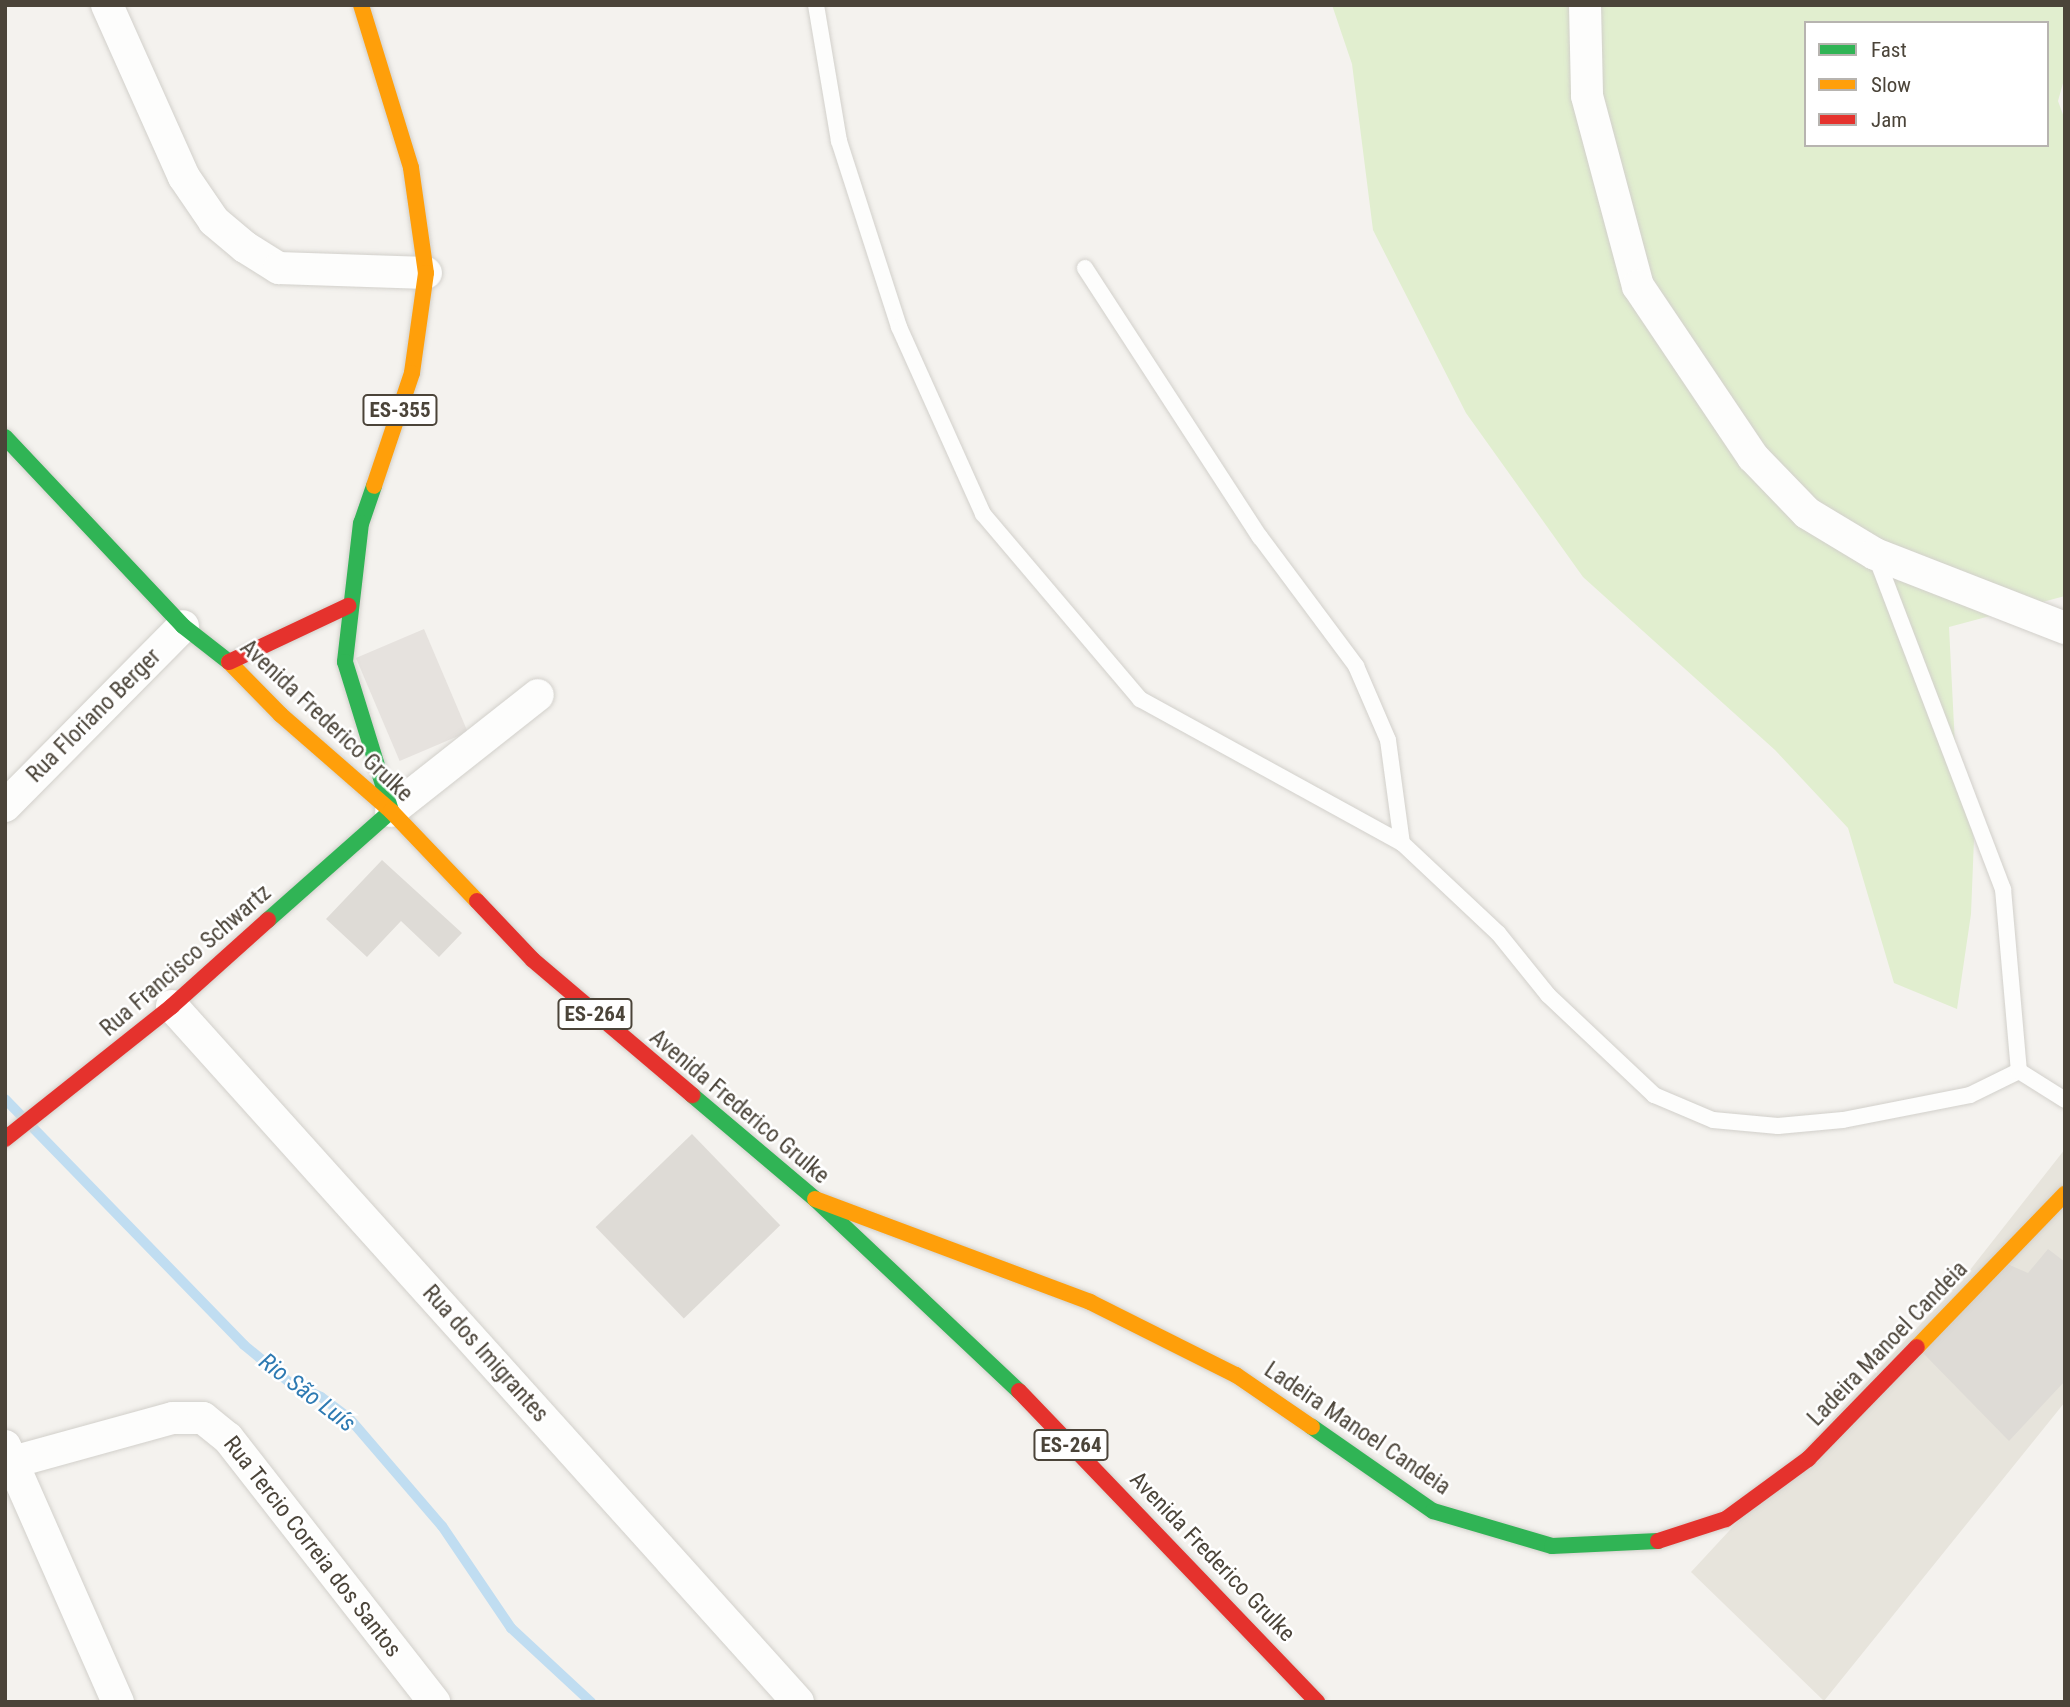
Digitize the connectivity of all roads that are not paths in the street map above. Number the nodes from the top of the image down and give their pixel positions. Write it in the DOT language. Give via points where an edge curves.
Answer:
graph roads {
  1 [pos="107,5"];
  2 [pos="361,5"];
  3 [pos="816,5"];
  4 [pos="1585,5"];
  5 [pos="1085,268"];
  6 [pos="426,273"];
  7 [pos="5,437"];
  8 [pos="1875,554"];
  9 [pos="348,606"];
  10 [pos="183,626"];
  11 [pos="2065,628"];
  12 [pos="229,662"];
  13 [pos="538,695"];
  14 [pos="5,806"];
  15 [pos="391,811"];
  16 [pos="1402,842"];
  17 [pos="172,1006"];
  18 [pos="2019,1071"];
  19 [pos="2065,1100"];
  20 [pos="6,1139"];
  21 [pos="2065,1194"];
  22 [pos="815,1199"];
  23 [pos="9,1454"];
  24 [pos="118,1702"];
  25 [pos="434,1702"];
  26 [pos="798,1702"];
  27 [pos="1318,1702"];
  1 -- 6 [label="street" via="184,177 214,221 279,268"];
  2 -- 6 [label="main road, ES-355" via="411,168"];
  3 -- 16 [label="lane" via="839,141 895,313 983,514 1140,699"];
  4 -- 8 [label="street" via="1587,96 1638,286 1753,457 1807,513"];
  5 -- 16 [label="lane" via="1259,537 1356,666 1388,740"];
  6 -- 9 [label="main road, ES-355" via="412,373 361,523"];
  7 -- 10 [label="main road, Avenida Frederico Grulke"];
  8 -- 11 [label="street"];
  8 -- 18 [label="lane" via="2003,889"];
  9 -- 12 [label="main road"];
  9 -- 15 [label="main road, ES-355" via="345,662"];
  10 -- 12 [label="main road, Avenida Frederico Grulke"];
  10 -- 14 [label="street, Rua Floriano Berger"];
  12 -- 15 [label="main road, Avenida Frederico Grulke" via="281,715"];
  13 -- 15 [label="street"];
  15 -- 17 [label="main road, Rua Francisco Schwartz"];
  15 -- 22 [label="main road, Avenida Frederico Grulke / ES-264" via="533,960"];
  16 -- 18 [label="lane" via="1499,933 1548,995 1654,1095 1713,1120 1778,1126 1843,1120 1970,1095"];
  17 -- 20 [label="main road, Rua Francisco Schwartz"];
  17 -- 26 [label="street, Rua dos Imigrantes"];
  18 -- 19 [label="lane"];
  21 -- 22 [label="main road, Ladeira Manoel Candeia" via="1808,1459 1726,1519 1661,1541 1552,1546 1433,1511 1236,1375 1090,1302 965,1251"];
  22 -- 27 [label="main road, Avenida Frederico Grulke / ES-264" via="981,1352"];
  23 -- 24 [label="street"];
  23 -- 25 [label="street, Rua Tercio Correia dos Santos" via="173,1418 203,1419 229,1438"];
}
